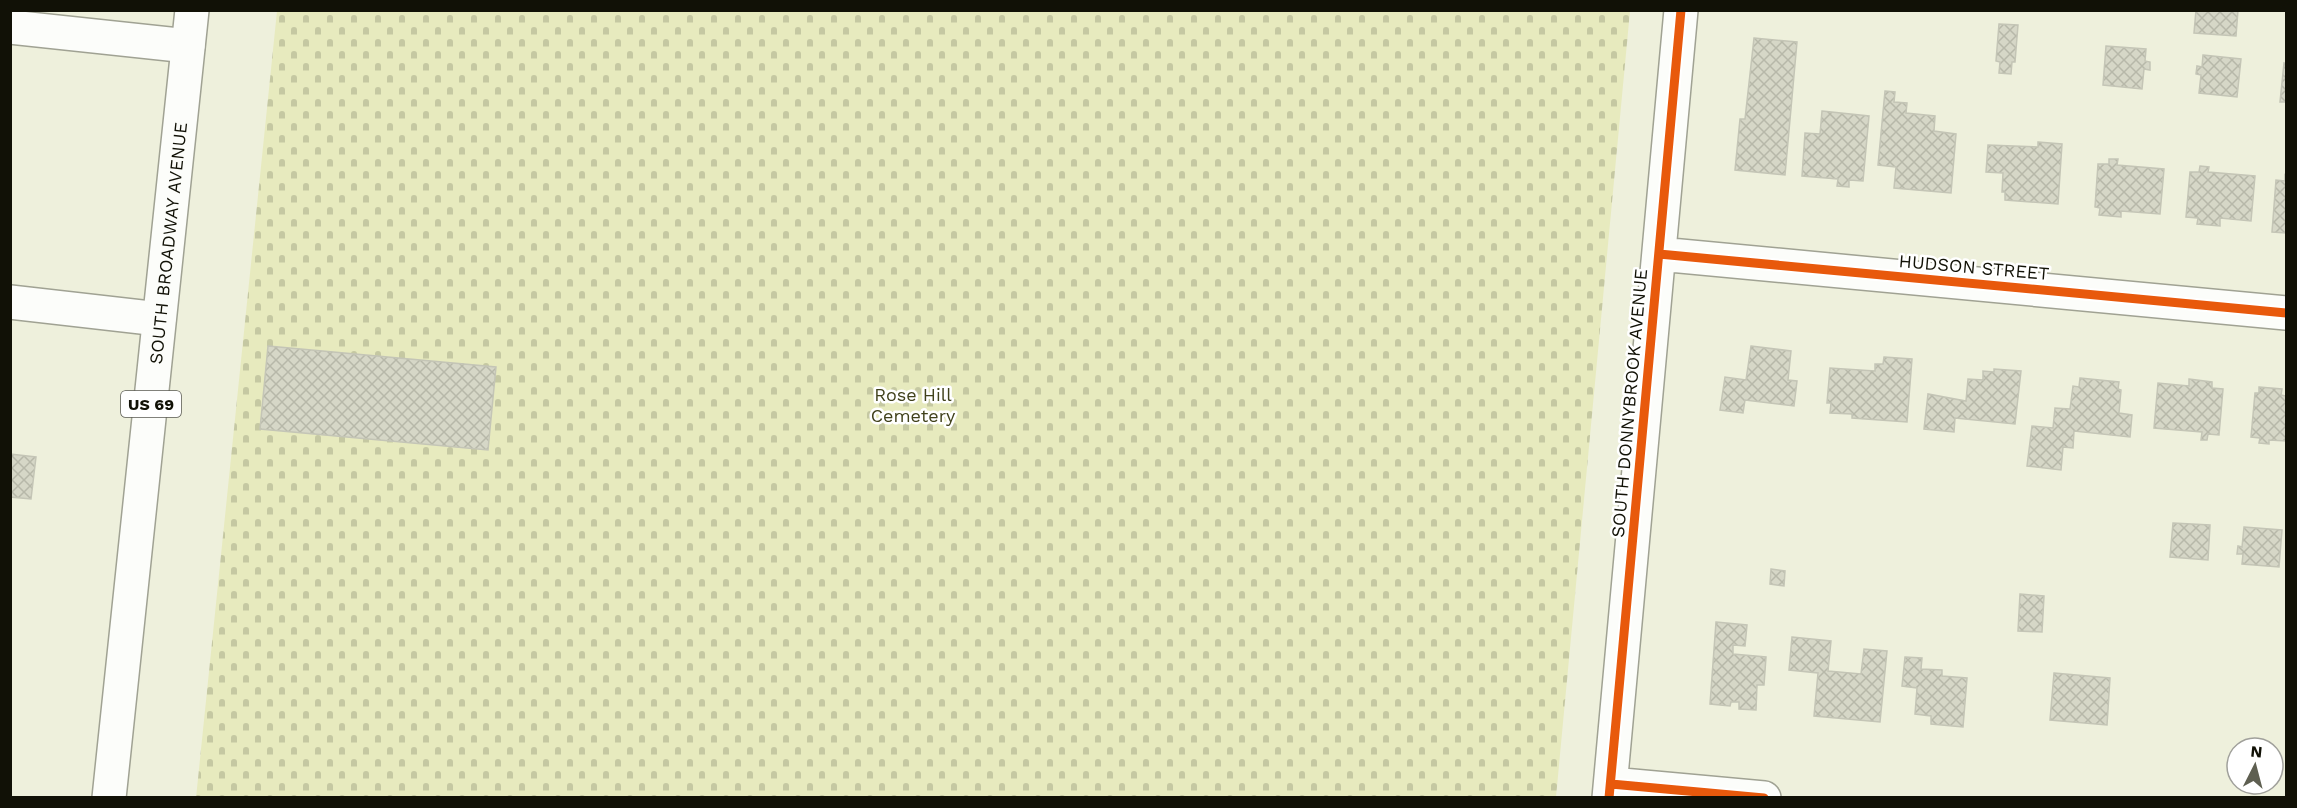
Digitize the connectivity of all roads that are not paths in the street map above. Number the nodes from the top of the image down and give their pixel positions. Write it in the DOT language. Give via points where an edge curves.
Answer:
graph roads {
  1 [pos="192,10"];
  2 [pos="1681,10"];
  3 [pos="10,27"];
  4 [pos="188,46"];
  5 [pos="1659,254"];
  6 [pos="10,302"];
  7 [pos="2286,313"];
  8 [pos="159,319"];
  9 [pos="1610,791"];
  10 [pos="109,798"];
  11 [pos="1764,798"];
  1 -- 4 [label="street, SOUTH BROADWAY AVENUE / US 69"];
  2 -- 5 [label="street, SOUTH DONNYBROOK AVENUE"];
  3 -- 4 [label="street"];
  4 -- 8 [label="street, SOUTH BROADWAY AVENUE / US 69"];
  5 -- 7 [label="street, HUDSON STREET"];
  5 -- 9 [label="street, SOUTH DONNYBROOK AVENUE"];
  6 -- 8 [label="street"];
  8 -- 10 [label="street, SOUTH BROADWAY AVENUE / US 69"];
  9 -- 11 [label="street"];
}
